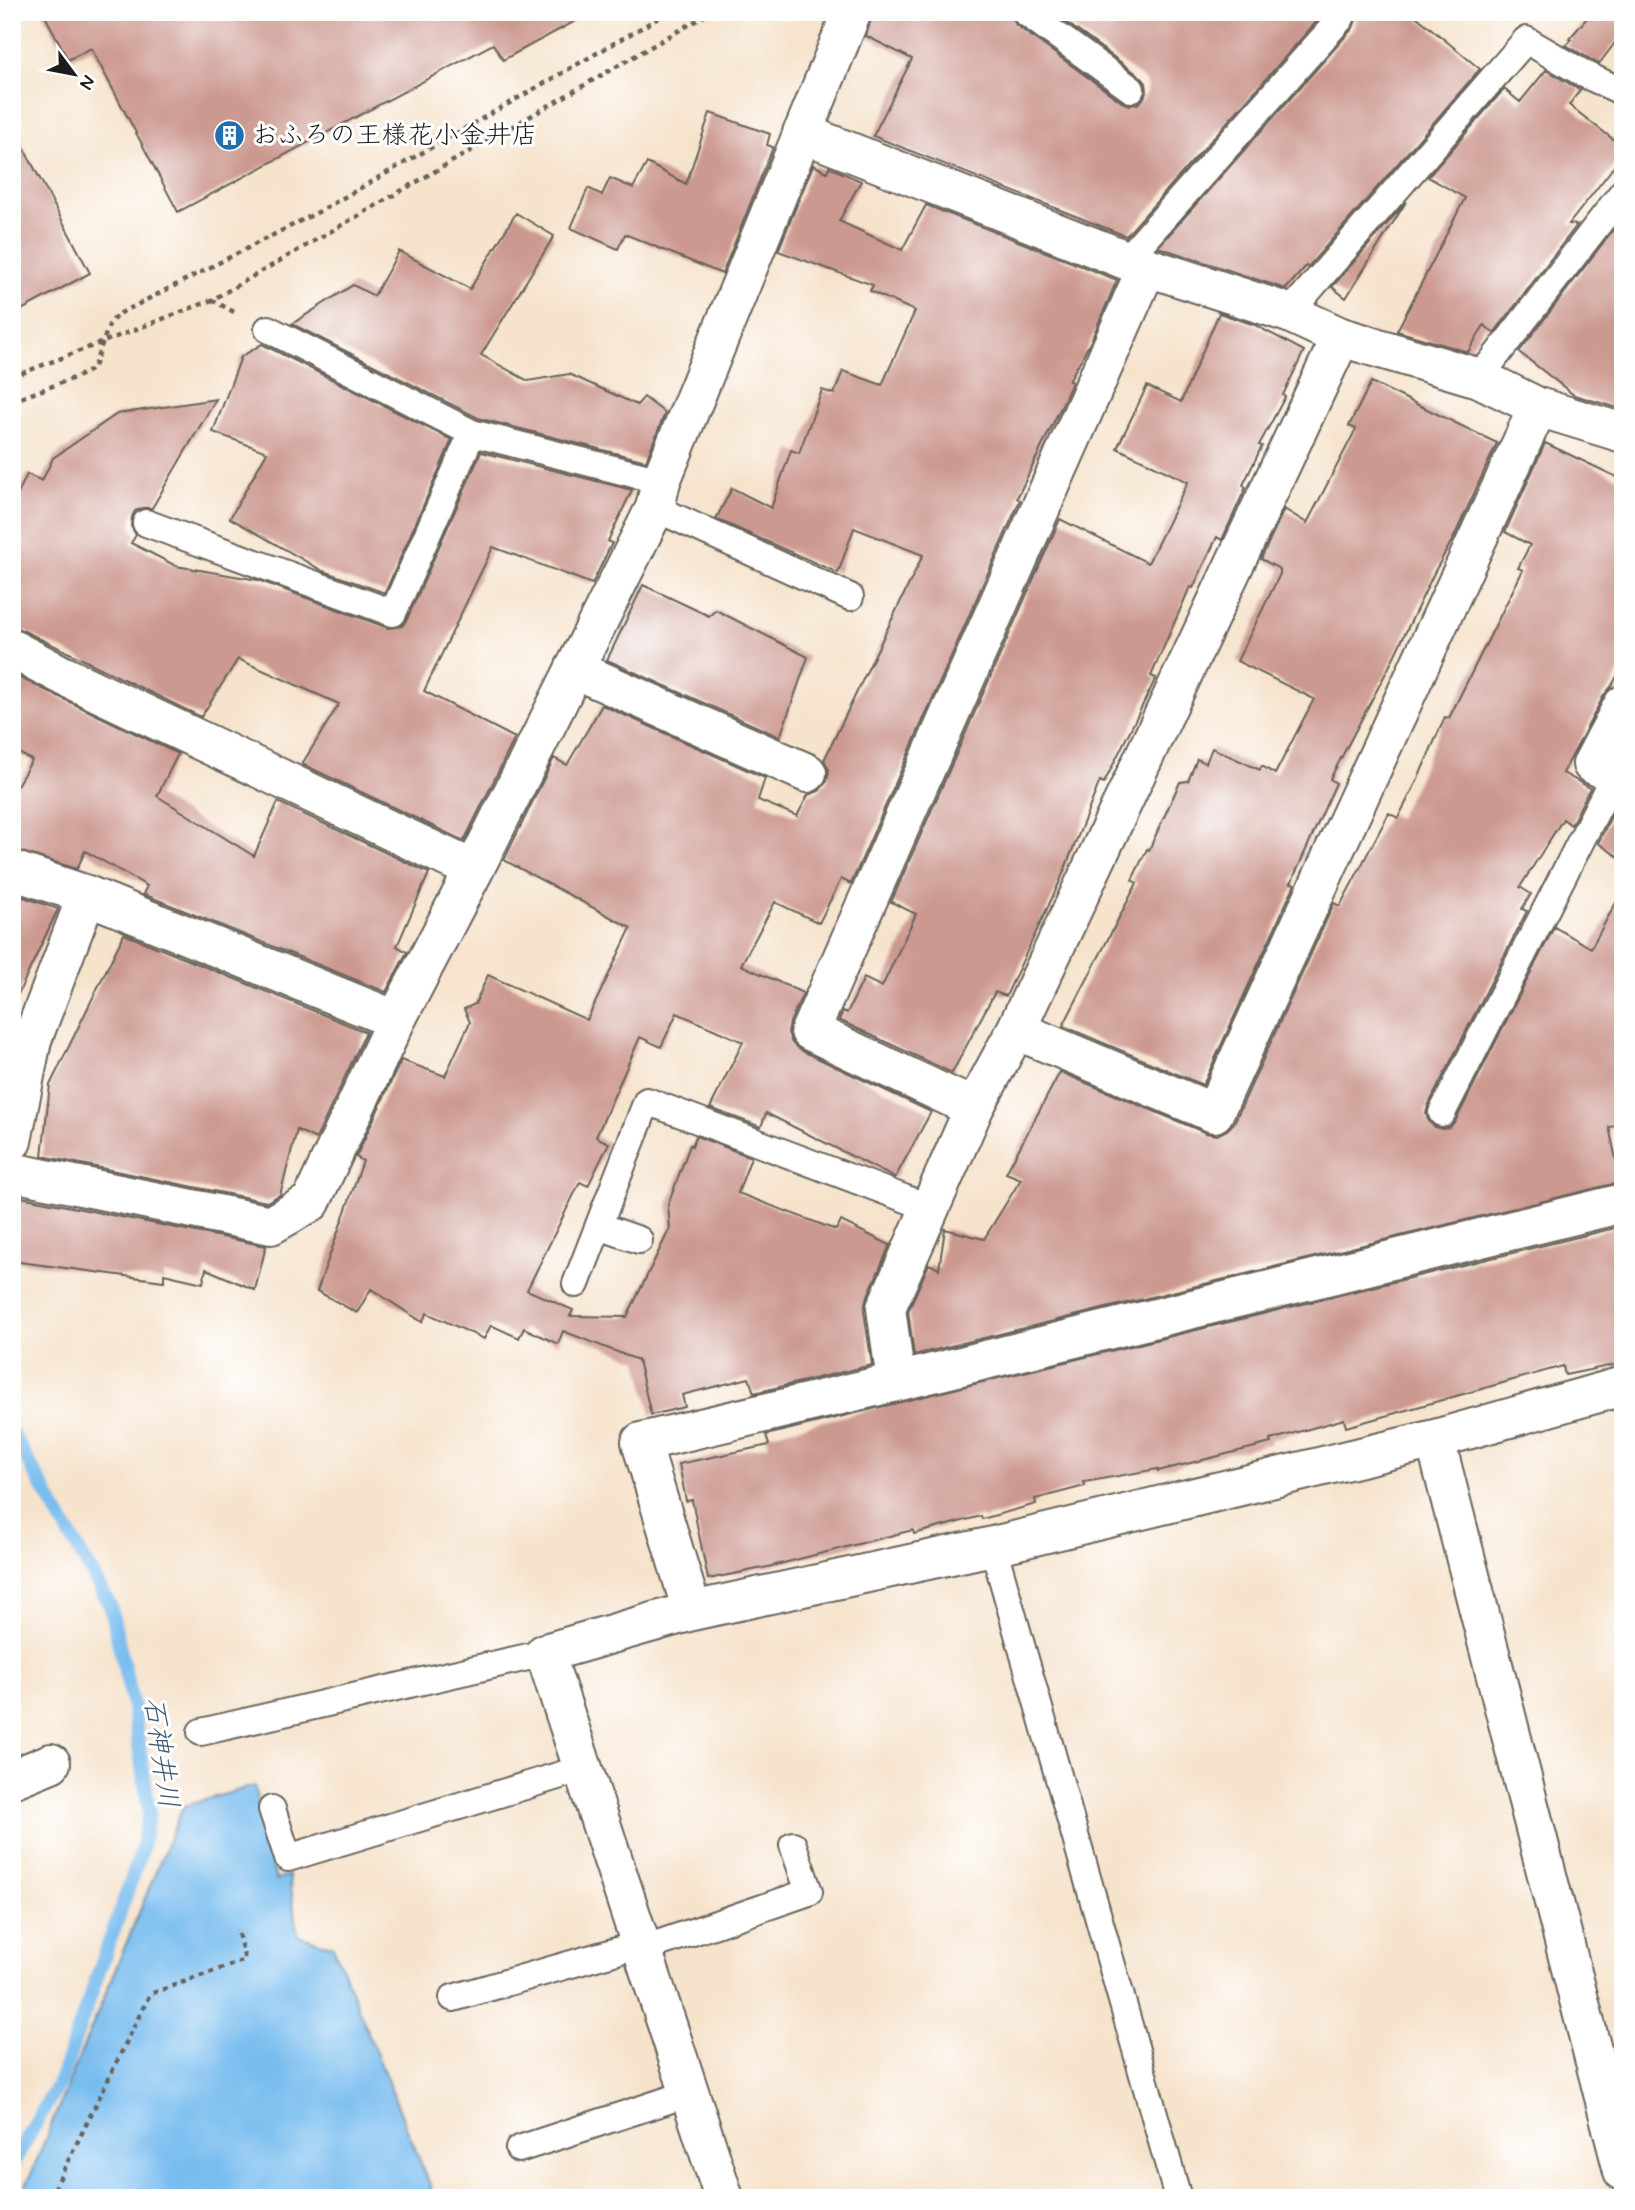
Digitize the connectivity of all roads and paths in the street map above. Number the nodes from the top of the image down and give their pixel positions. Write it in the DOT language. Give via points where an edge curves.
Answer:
graph roads {
  1 [pos="670,12"];
  2 [pos="711,12"];
  3 [pos="852,12"];
  4 [pos="1025,12"];
  5 [pos="1341,18"];
  6 [pos="1131,89"];
  7 [pos="1623,92"];
  8 [pos="802,133"];
  9 [pos="1623,192"];
  10 [pos="1137,263"];
  11 [pos="1289,313"];
  12 [pos="268,329"];
  13 [pos="1341,337"];
  14 [pos="104,342"];
  15 [pos="12,377"];
  16 [pos="1479,378"];
  17 [pos="12,401"];
  18 [pos="1538,407"];
  19 [pos="472,433"];
  20 [pos="1623,433"];
  21 [pos="658,494"];
  22 [pos="146,523"];
  23 [pos="850,597"];
  24 [pos="12,649"];
  25 [pos="574,669"];
  26 [pos="1623,705"];
  27 [pos="807,774"];
  28 [pos="1619,776"];
  29 [pos="12,870"];
  30 [pos="474,870"];
  31 [pos="87,895"];
  32 [pos="396,1020"];
  33 [pos="1016,1030"];
  34 [pos="974,1108"];
  35 [pos="1442,1113"];
  36 [pos="12,1141"];
  37 [pos="12,1172"];
  38 [pos="1623,1203"];
  39 [pos="930,1208"];
  40 [pos="599,1226"];
  41 [pos="639,1240"];
  42 [pos="576,1284"];
  43 [pos="896,1382"];
  44 [pos="1623,1386"];
  45 [pos="1435,1439"];
  46 [pos="993,1546"];
  47 [pos="692,1611"];
  48 [pos="545,1653"];
  49 [pos="201,1732"];
  50 [pos="51,1763"];
  51 [pos="583,1768"];
  52 [pos="12,1779"];
  53 [pos="272,1809"];
  54 [pos="793,1845"];
  55 [pos="237,1929"];
  56 [pos="642,1946"];
  57 [pos="453,1998"];
  58 [pos="690,2092"];
  59 [pos="519,2150"];
  60 [pos="1623,2171"];
  61 [pos="50,2198"];
  62 [pos="724,2198"];
  63 [pos="1178,2198"];
  1 -- 14 [label="path" via="320,211 117,315"];
  2 -- 14 [label="path" via="212,300"];
  3 -- 8 [label="street"];
  4 -- 6 [label="lane"];
  5 -- 10 [label="lane"];
  7 -- 11 [label="lane" via="1526,40"];
  8 -- 10 [label="street"];
  8 -- 21 [label="street"];
  9 -- 16 [label="lane"];
  10 -- 11 [label="street"];
  10 -- 34 [label="street" via="810,1031"];
  11 -- 13 [label="street"];
  12 -- 19 [label="lane"];
  13 -- 16 [label="street"];
  13 -- 33 [label="street"];
  14 -- 15 [label="path"];
  14 -- 17 [label="path" via="93,369"];
  16 -- 18 [label="street"];
  18 -- 20 [label="street"];
  18 -- 33 [label="street" via="1214,1112"];
  19 -- 21 [label="lane"];
  19 -- 22 [label="lane" via="393,613"];
  21 -- 23 [label="lane"];
  21 -- 25 [label="street"];
  24 -- 30 [label="street"];
  25 -- 27 [label="street"];
  25 -- 30 [label="street"];
  26 -- 28 [label="street" via="1592,764"];
  28 -- 35 [label="lane"];
  29 -- 31 [label="street"];
  30 -- 32 [label="street"];
  31 -- 32 [label="street"];
  31 -- 36 [label="street" via="32,1040"];
  32 -- 37 [label="street" via="311,1202 271,1225"];
  33 -- 34 [label="street"];
  34 -- 39 [label="street"];
  38 -- 43 [label="street"];
  39 -- 40 [label="lane" via="647,1101"];
  39 -- 43 [label="street" via="886,1308"];
  40 -- 41 [label="lane"];
  40 -- 42 [label="lane"];
  43 -- 47 [label="street" via="641,1441"];
  44 -- 45 [label="street"];
  45 -- 46 [label="street"];
  45 -- 60 [label="street"];
  46 -- 47 [label="street"];
  46 -- 63 [label="lane"];
  47 -- 48 [label="street"];
  48 -- 49 [label="lane"];
  48 -- 51 [label="street"];
  50 -- 52 [label="street"];
  51 -- 53 [label="lane" via="288,1858"];
  51 -- 56 [label="street"];
  54 -- 56 [label="lane" via="808,1892"];
  55 -- 61 [label="path" via="245,1960 150,1994"];
  56 -- 57 [label="lane"];
  56 -- 58 [label="street"];
  58 -- 59 [label="lane"];
  58 -- 62 [label="street"];
}
